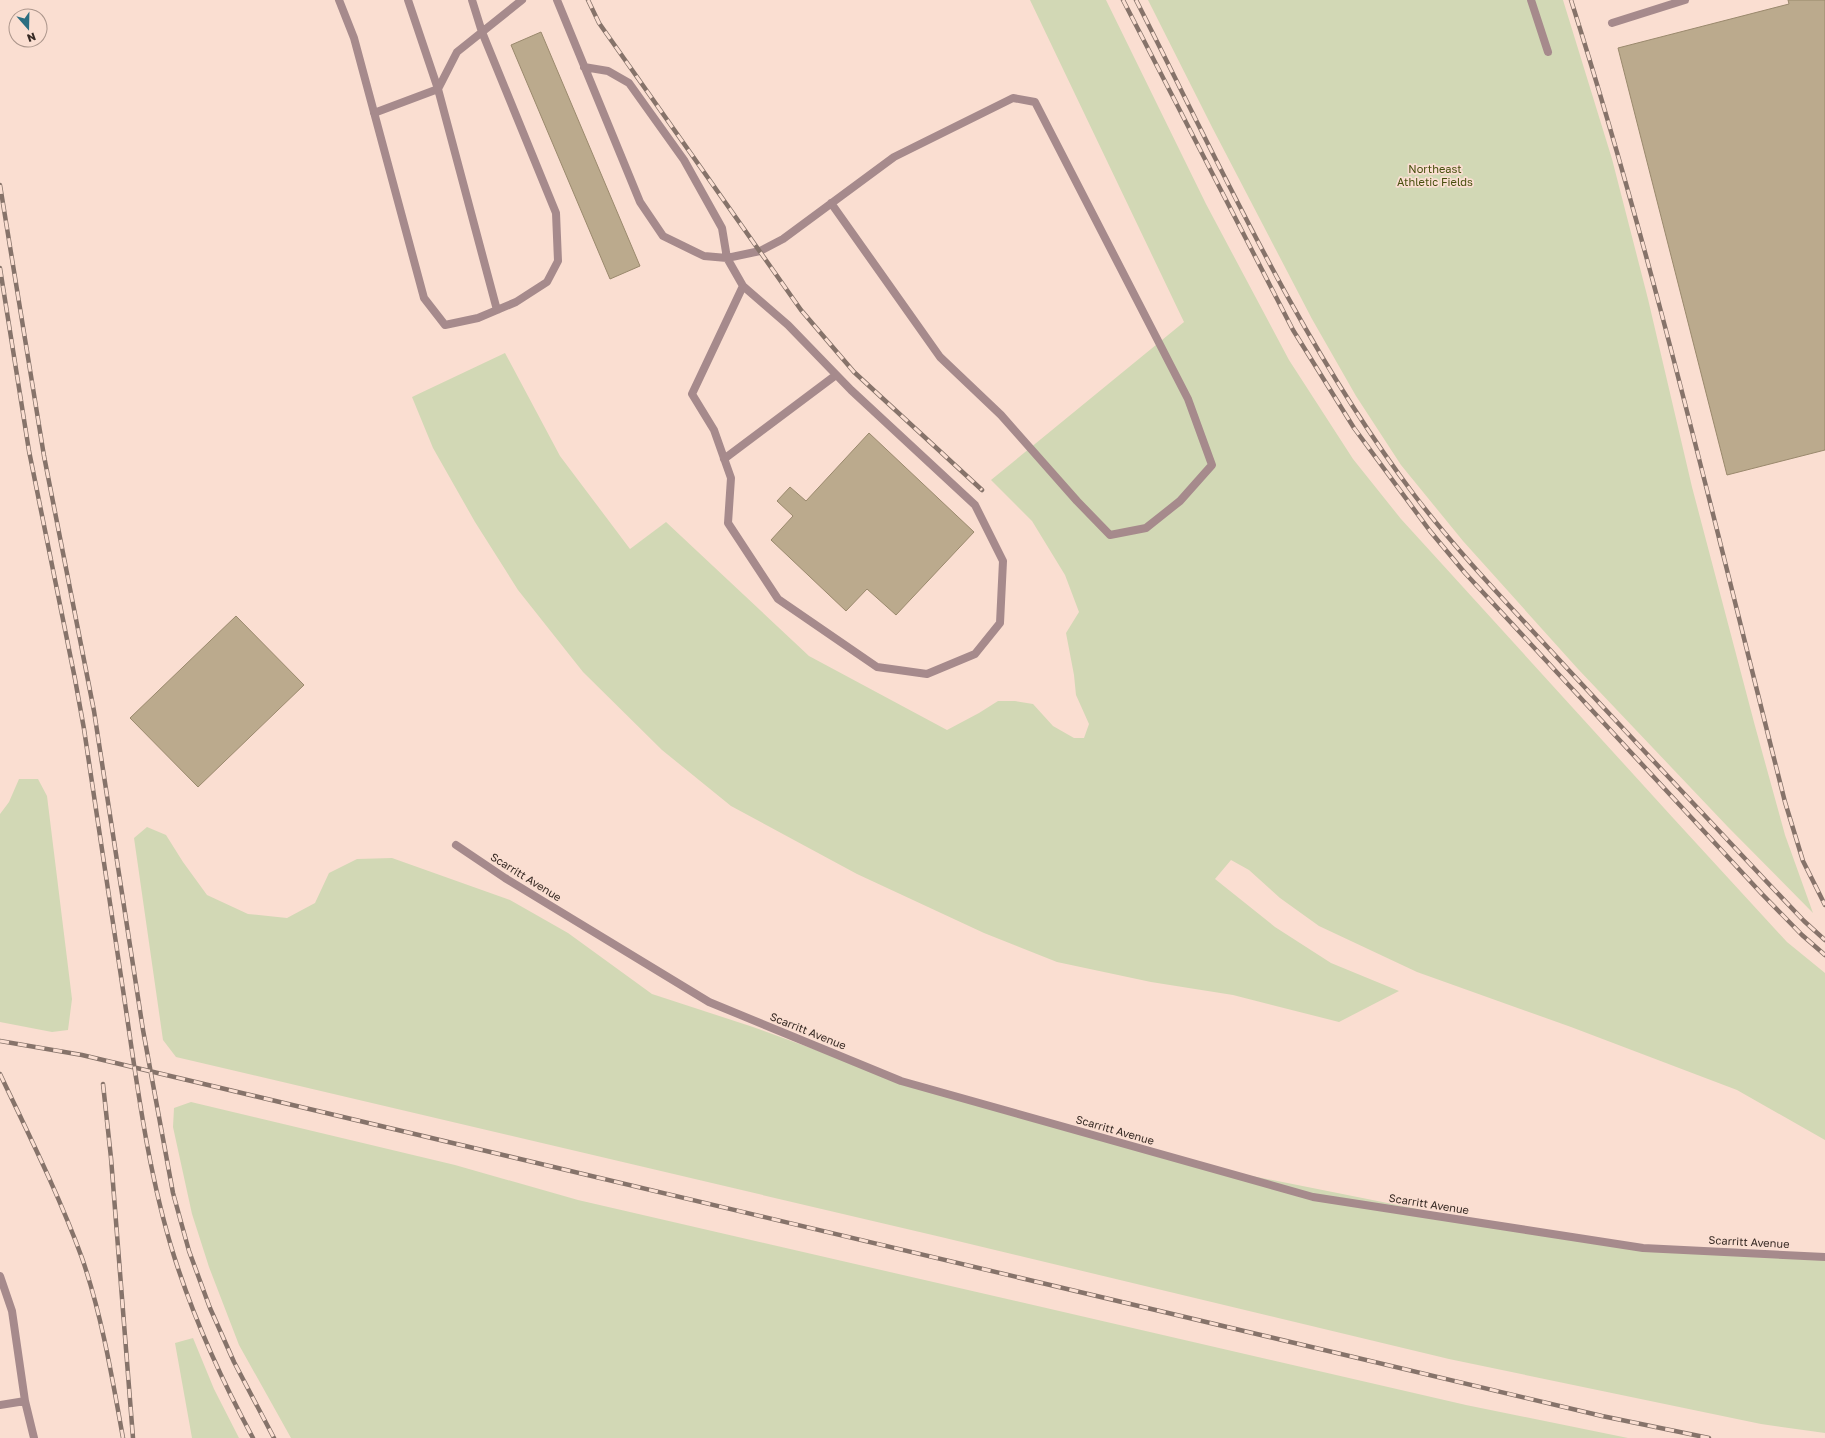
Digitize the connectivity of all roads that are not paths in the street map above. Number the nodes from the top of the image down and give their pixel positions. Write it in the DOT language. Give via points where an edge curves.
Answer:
graph roads {
  1 [pos="339,0"];
  2 [pos="408,0"];
  3 [pos="472,0"];
  4 [pos="522,0"];
  5 [pos="557,0"];
  6 [pos="1531,0"];
  7 [pos="1685,0"];
  8 [pos="1612,23"];
  9 [pos="482,32"];
  10 [pos="1548,52"];
  11 [pos="584,67"];
  12 [pos="438,89"];
  13 [pos="374,113"];
  14 [pos="831,203"];
  15 [pos="727,258"];
  16 [pos="743,286"];
  17 [pos="497,310"];
  18 [pos="836,375"];
  19 [pos="724,459"];
  20 [pos="456,845"];
  21 [pos="1825,1257"];
  22 [pos="0,1276"];
  23 [pos="2,1285"];
  24 [pos="25,1401"];
  25 [pos="0,1405"];
  26 [pos="34,1438"];
  1 -- 13 [label="lane" via="354,38"];
  2 -- 12 [label="lane"];
  3 -- 9 [label="lane"];
  4 -- 9 [label="lane"];
  5 -- 11 [label="lane"];
  6 -- 10 [label="lane"];
  7 -- 8 [label="lane"];
  9 -- 12 [label="lane" via="457,52"];
  9 -- 17 [label="lane" via="556,213 558,260 547,282 516,302"];
  11 -- 15 [label="lane" via="608,71 629,83 684,160 722,228"];
  11 -- 15 [label="lane" via="640,202 663,236 704,256"];
  12 -- 13 [label="lane"];
  12 -- 17 [label="lane"];
  13 -- 17 [label="lane" via="424,298 445,325 478,318"];
  14 -- 14 [label="lane" via="894,157 1014,98 1035,102 1188,399 1212,465 1180,501 1146,528 1110,535 1002,415 940,357"];
  14 -- 15 [label="lane" via="783,238 760,251"];
  15 -- 16 [label="lane"];
  16 -- 18 [label="lane" via="788,324"];
  16 -- 19 [label="lane" via="692,394 714,430"];
  18 -- 19 [label="lane"];
  18 -- 19 [label="lane" via="975,505 1000,554 1003,561 1000,623 975,654 926,674 877,667 778,599 728,523 731,478"];
  20 -- 21 [label="lane, Scarritt Avenue" via="505,878 709,1002 901,1081 1313,1197 1643,1248"];
  22 -- 23 [label="lane"];
  23 -- 24 [label="lane" via="12,1311"];
  24 -- 25 [label="lane"];
  24 -- 26 [label="lane"];
}
